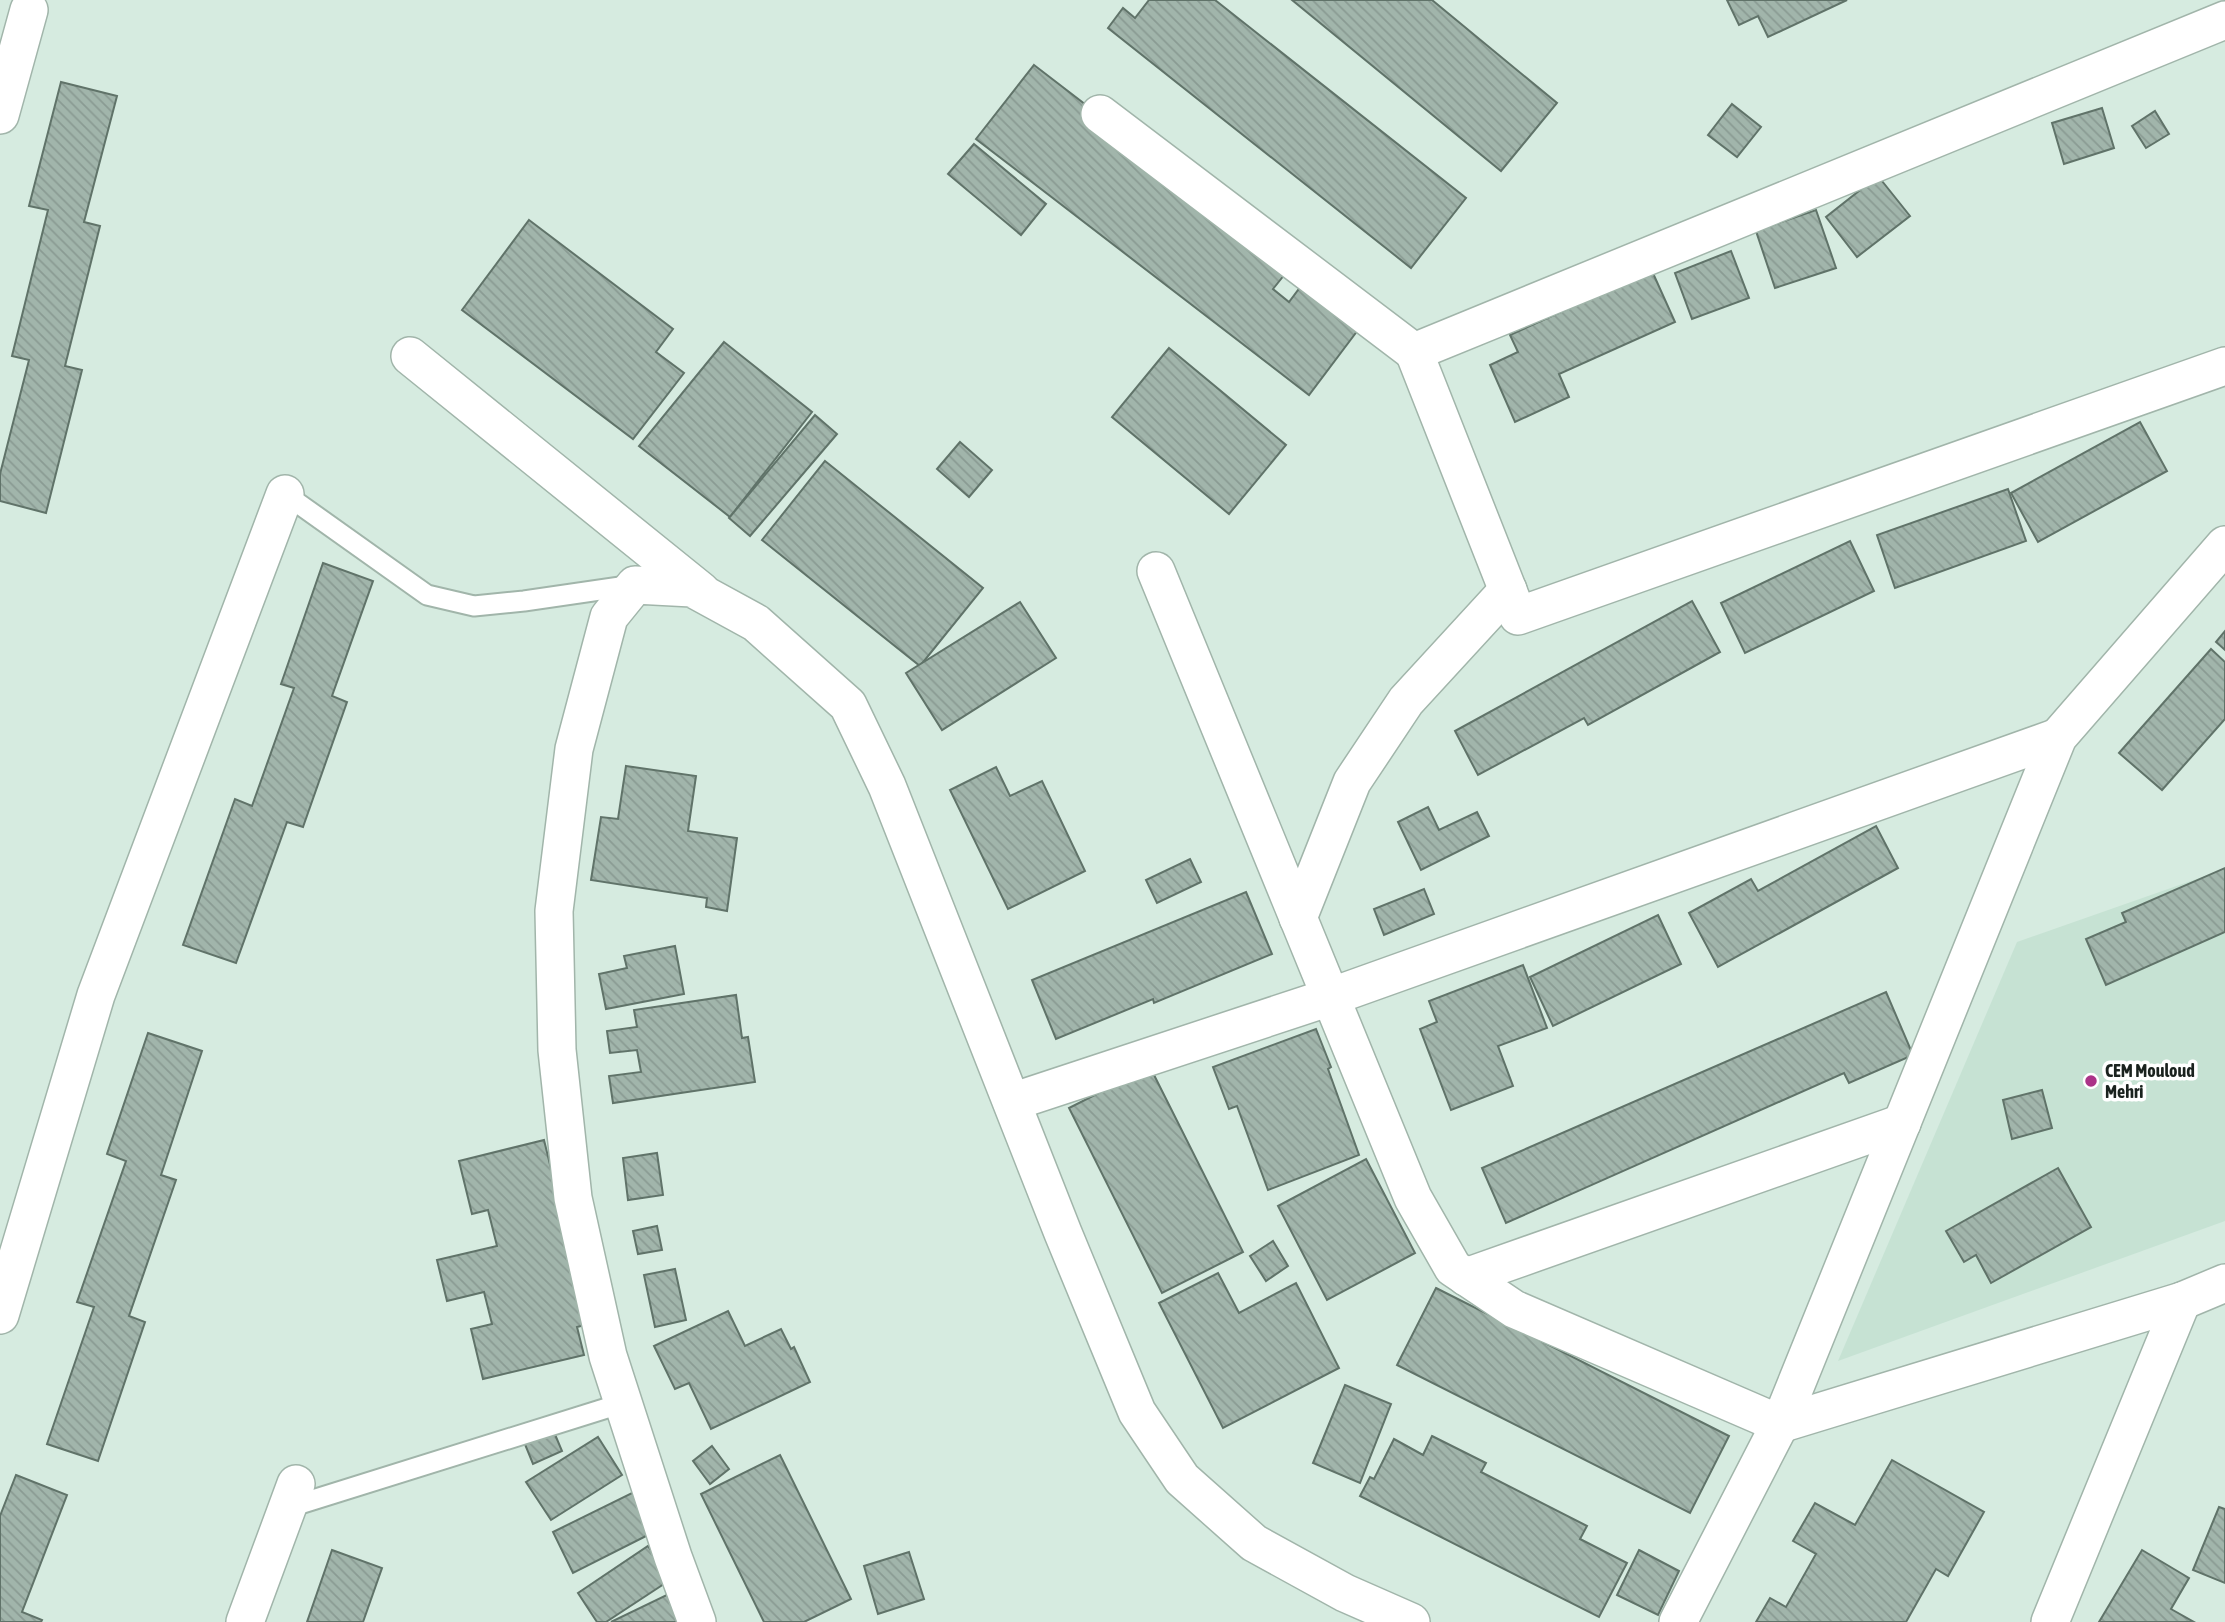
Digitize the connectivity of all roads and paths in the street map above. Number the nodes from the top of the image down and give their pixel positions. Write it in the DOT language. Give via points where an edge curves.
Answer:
graph roads {
  1 [pos="29,10"];
  2 [pos="2225,20"];
  3 [pos="1100,114"];
  4 [pos="0,115"];
  5 [pos="1414,352"];
  6 [pos="410,356"];
  7 [pos="2225,366"];
  8 [pos="285,494"];
  9 [pos="2225,545"];
  10 [pos="1156,571"];
  11 [pos="635,585"];
  12 [pos="1508,590"];
  13 [pos="707,596"];
  14 [pos="2057,737"];
  15 [pos="1298,918"];
  16 [pos="1330,997"];
  17 [pos="1012,1102"];
  18 [pos="1902,1123"];
  19 [pos="1466,1277"];
  20 [pos="2225,1283"];
  21 [pos="2182,1301"];
  22 [pos="0,1315"];
  23 [pos="623,1403"];
  24 [pos="1780,1424"];
  25 [pos="292,1496"];
  26 [pos="244,1622"];
  27 [pos="697,1622"];
  28 [pos="1411,1622"];
  29 [pos="1678,1622"];
  30 [pos="2050,1622"];
  1 -- 4 [label="street"];
  2 -- 5 [label="street"];
  3 -- 5 [label="street"];
  5 -- 12 [label="street"];
  6 -- 13 [label="street"];
  7 -- 12 [label="street" via="1518,616"];
  8 -- 11 [label="lane" via="427,595 474,606"];
  8 -- 22 [label="street" via="96,995"];
  9 -- 14 [label="street"];
  10 -- 15 [label="street"];
  11 -- 13 [label="street" via="692,588"];
  11 -- 23 [label="street" via="610,617 574,749 554,911 557,1050 573,1198"];
  12 -- 15 [label="street" via="1406,701 1352,782"];
  13 -- 17 [label="street" via="756,624 848,705 887,786"];
  14 -- 16 [label="street"];
  14 -- 18 [label="street"];
  15 -- 16 [label="street"];
  16 -- 17 [label="street"];
  16 -- 19 [label="street" via="1413,1198 1452,1268"];
  17 -- 28 [label="street" via="1137,1412 1182,1479 1254,1543 1345,1593"];
  18 -- 19 [label="street"];
  18 -- 24 [label="street"];
  19 -- 24 [label="street" via="1514,1309"];
  20 -- 21 [label="street"];
  21 -- 24 [label="street"];
  21 -- 30 [label="street"];
  23 -- 25 [label="lane"];
  23 -- 27 [label="street"];
  24 -- 29 [label="street"];
  25 -- 26 [label="street"];
}
